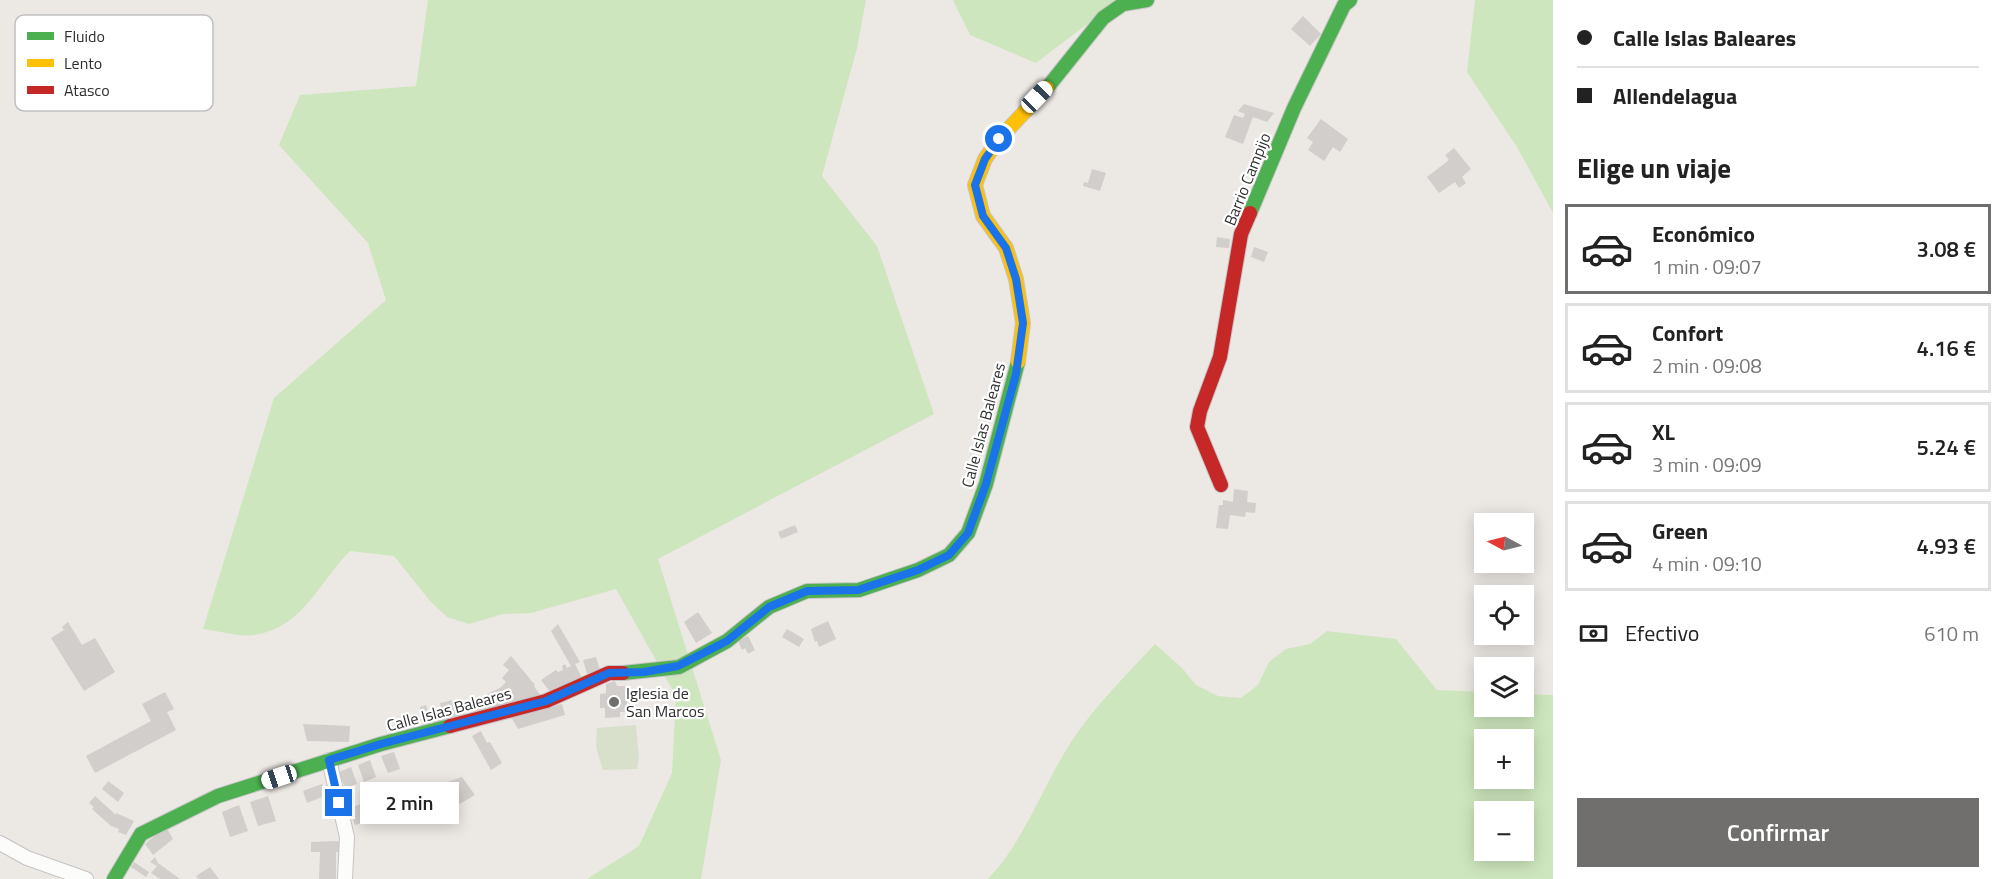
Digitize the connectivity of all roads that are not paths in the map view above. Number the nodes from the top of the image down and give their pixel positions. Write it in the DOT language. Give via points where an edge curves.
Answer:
graph roads {
  1 [pos="1147,0"];
  2 [pos="1350,0"];
  3 [pos="1221,485"];
  4 [pos="329,760"];
  5 [pos="0,843"];
  6 [pos="86,879"];
  7 [pos="114,879"];
  8 [pos="345,879"];
  1 -- 4 [label="street, Calle Islas Baleares" via="1123,4 1103,18 985,159 975,185 983,216 1006,248 1023,323 1016,374 986,484 968,533 949,555 858,590 807,591 769,607 727,641 678,666 609,673 546,701"];
  2 -- 3 [label="street, Barrio Campijo" via="1344,4 1294,108 1241,234 1220,357 1197,427"];
  4 -- 7 [label="street, Calle Islas Baleares" via="218,796 141,834"];
  4 -- 8 [label="street" via="347,837"];
  5 -- 6 [label="street" via="27,858"];
}
